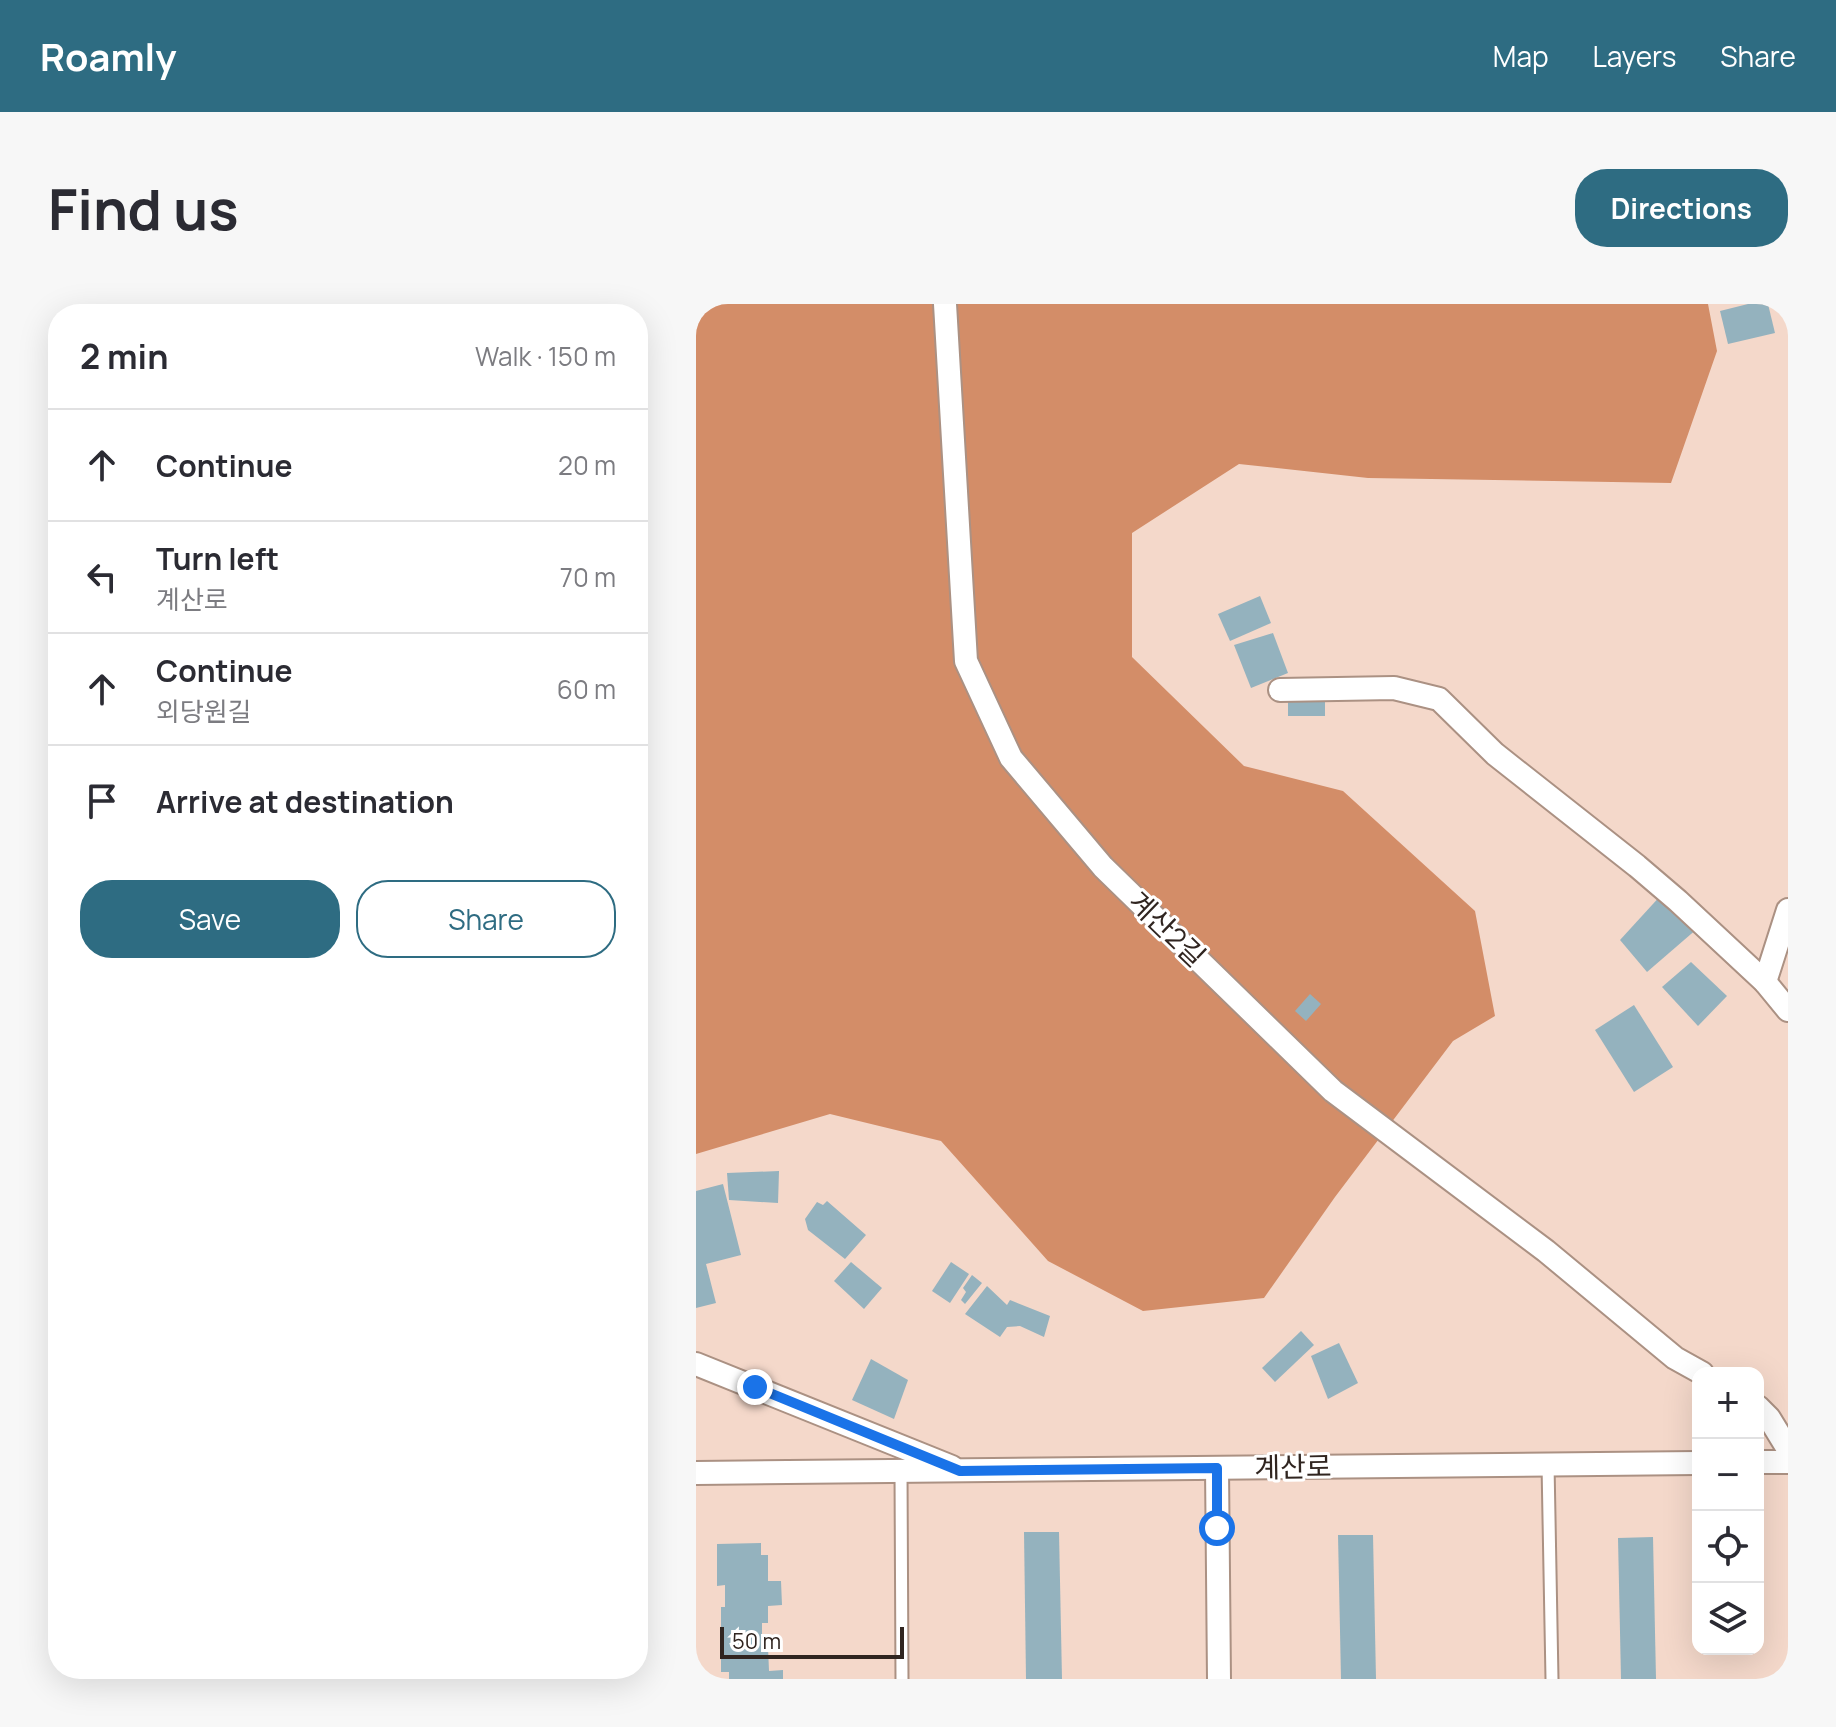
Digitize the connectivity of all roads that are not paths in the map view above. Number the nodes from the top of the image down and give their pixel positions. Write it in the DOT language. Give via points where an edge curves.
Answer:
graph roads {
  1 [pos="945,304"];
  2 [pos="1280,690"];
  3 [pos="1788,910"];
  4 [pos="1765,982"];
  5 [pos="1788,1010"];
  6 [pos="696,1364"];
  7 [pos="1692,1367"];
  8 [pos="1764,1413"];
  9 [pos="1788,1449"];
  10 [pos="1764,1462"];
  11 [pos="1788,1462"];
  12 [pos="1692,1463"];
  13 [pos="1548,1464"];
  14 [pos="1217,1468"];
  15 [pos="901,1471"];
  16 [pos="960,1471"];
  17 [pos="696,1473"];
  18 [pos="902,1679"];
  19 [pos="1219,1679"];
  20 [pos="1552,1679"];
  1 -- 7 [label="street, 계산2길" via="966,661 1011,758 1103,867 1333,1091"];
  2 -- 4 [label="street" via="1394,688 1439,699 1495,754 1647,875"];
  3 -- 4 [label="street"];
  4 -- 5 [label="street"];
  6 -- 16 [label="street"];
  8 -- 9 [label="street"];
  10 -- 11 [label="street"];
  12 -- 13 [label="street, 계산로"];
  13 -- 14 [label="street, 계산로"];
  13 -- 20 [label="lane"];
  14 -- 16 [label="street, 계산로"];
  14 -- 19 [label="street"];
  15 -- 16 [label="street, 계산로"];
  15 -- 17 [label="street, 계산로"];
  15 -- 18 [label="lane"];
}
